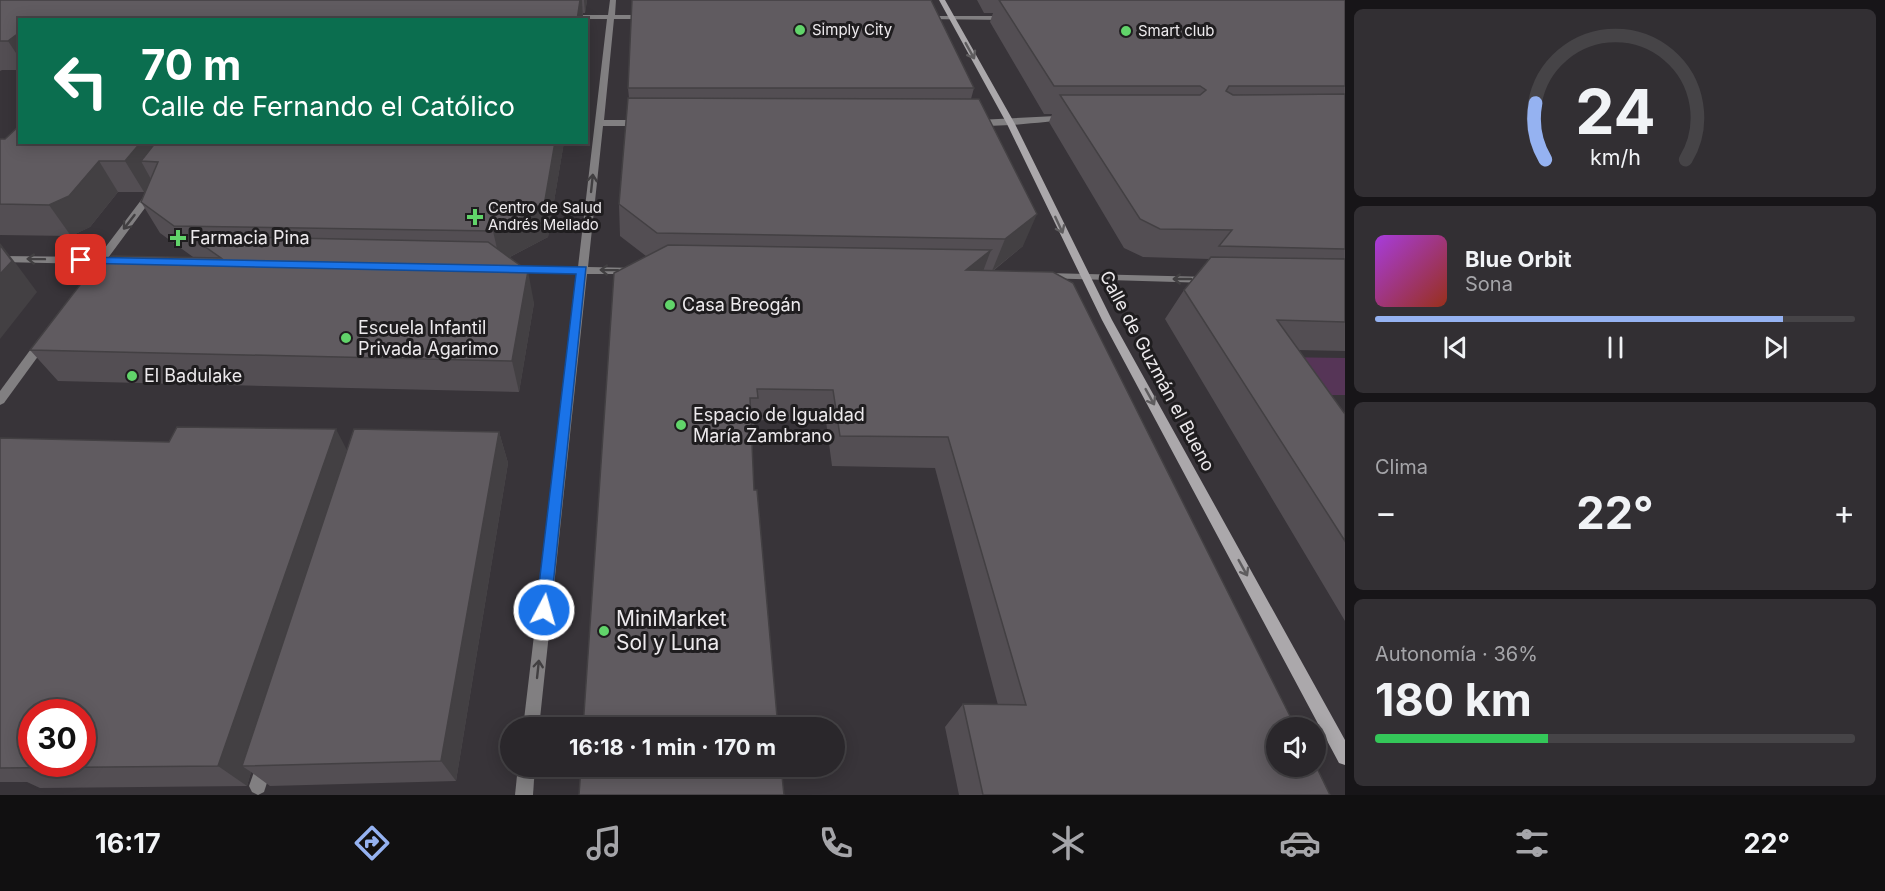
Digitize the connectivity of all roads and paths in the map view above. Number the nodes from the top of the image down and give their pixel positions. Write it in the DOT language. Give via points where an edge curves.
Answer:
graph roads {
  1 [pos="613,0"];
  2 [pos="942,0"];
  3 [pos="554,17"];
  4 [pos="611,18"];
  5 [pos="654,18"];
  6 [pos="921,18"];
  7 [pos="951,18"];
  8 [pos="1017,18"];
  9 [pos="1081,118"];
  10 [pos="599,123"];
  11 [pos="652,123"];
  12 [pos="973,123"];
  13 [pos="1011,124"];
  14 [pos="155,188"];
  15 [pos="0,259"];
  16 [pos="101,261"];
  17 [pos="134,261"];
  18 [pos="499,268"];
  19 [pos="582,270"];
  20 [pos="647,271"];
  21 [pos="1040,276"];
  22 [pos="89,278"];
  23 [pos="1086,278"];
  24 [pos="1226,280"];
  25 [pos="48,334"];
  26 [pos="0,400"];
  27 [pos="532,717"];
  28 [pos="269,752"];
  29 [pos="1345,757"];
  30 [pos="526,777"];
  31 [pos="258,786"];
  32 [pos="524,795"];
  1 -- 4 [label="street"];
  2 -- 7 [label="street, Calle de Guzmán el Bueno"];
  3 -- 4 [label="street"];
  4 -- 5 [label="street"];
  4 -- 10 [label="street"];
  6 -- 7 [label="street"];
  7 -- 8 [label="street"];
  7 -- 13 [label="street, Calle de Guzmán el Bueno, one-way"];
  9 -- 13 [label="street" via="1034,118"];
  10 -- 11 [label="street"];
  19 -- 10 [label="street, one-way"];
  12 -- 13 [label="street"];
  13 -- 23 [label="street, Calle de Guzmán el Bueno, one-way"];
  14 -- 16 [label="street, one-way"];
  16 -- 15 [label="street, one-way"];
  16 -- 17 [label="street"];
  16 -- 22 [label="street"];
  18 -- 19 [label="street"];
  20 -- 19 [label="street, one-way"];
  27 -- 19 [label="street, one-way"];
  21 -- 23 [label="street"];
  24 -- 23 [label="street, one-way"];
  23 -- 29 [label="street, Calle de Guzmán el Bueno, one-way"];
  25 -- 26 [label="street"];
  28 -- 31 [label="street"];
  30 -- 32 [label="street"];
}
